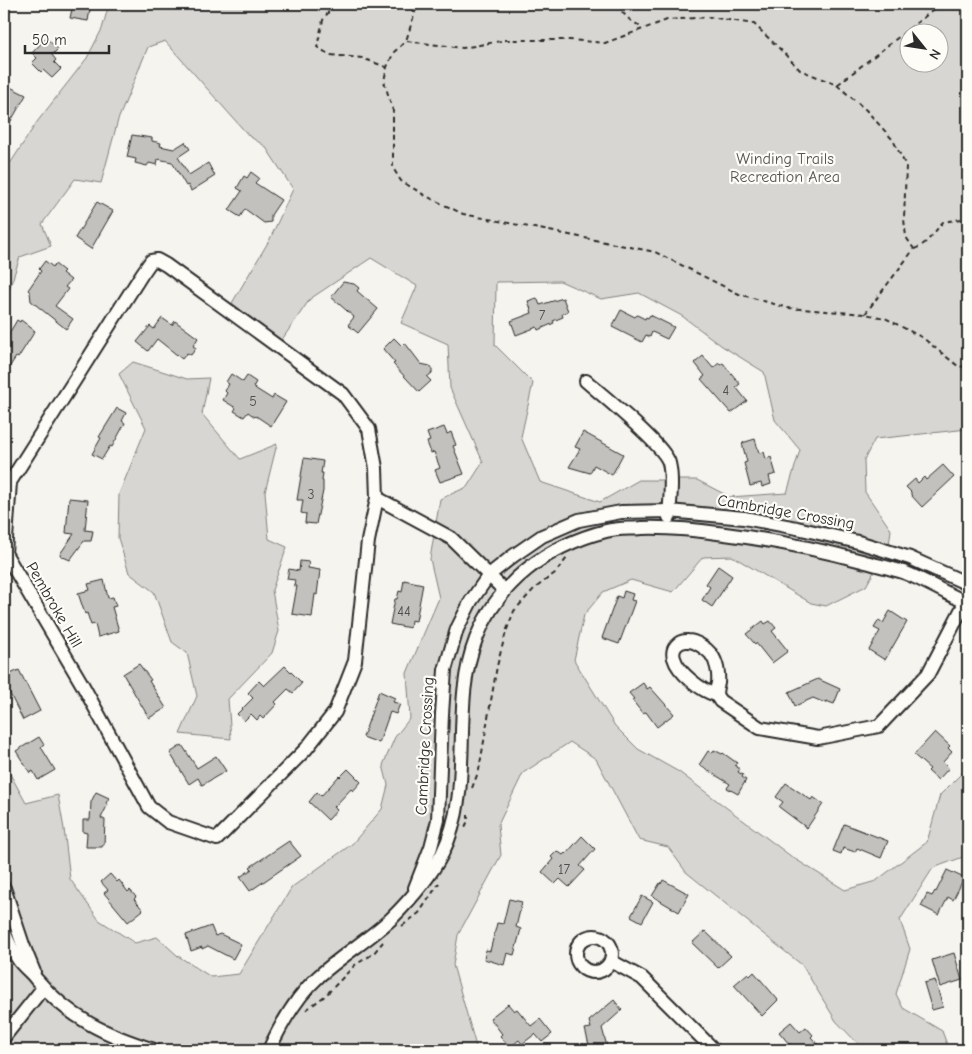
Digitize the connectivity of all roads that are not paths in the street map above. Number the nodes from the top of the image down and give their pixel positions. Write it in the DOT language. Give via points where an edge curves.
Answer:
graph roads {
  1 [pos="586,381"];
  2 [pos="7,481"];
  3 [pos="377,498"];
  4 [pos="669,511"];
  5 [pos="668,527"];
  6 [pos="489,575"];
  7 [pos="968,584"];
  8 [pos="504,590"];
  9 [pos="968,601"];
  10 [pos="716,695"];
  11 [pos="4,888"];
  12 [pos="414,892"];
  13 [pos="4,932"];
  14 [pos="611,961"];
  15 [pos="40,983"];
  16 [pos="4,1037"];
  17 [pos="154,1050"];
  18 [pos="269,1050"];
  19 [pos="714,1050"];
  1 -- 4 [label="street" via="653,441 669,461"];
  2 -- 3 [label="street, Pembroke Hill" via="142,274 151,261 157,260 343,394 369,430 376,468"];
  2 -- 3 [label="street, Pembroke Hill" via="5,553 149,807 168,822 217,839 306,749 335,712 355,661 368,541"];
  3 -- 6 [label="street" via="451,538"];
  4 -- 5 [label="street"];
  4 -- 6 [label="street, Cambridge Crossing" via="621,512 579,520 542,536"];
  4 -- 7 [label="street, Cambridge Crossing" via="744,518 858,542 910,558"];
  5 -- 8 [label="street, Cambridge Crossing" via="608,530 577,540 534,562"];
  5 -- 9 [label="street, Cambridge Crossing" via="769,539 831,553 904,572"];
  6 -- 8 [label="street"];
  6 -- 12 [label="street, Cambridge Crossing" via="457,629 445,670 438,820"];
  8 -- 12 [label="street, Cambridge Crossing" via="487,614 467,667 459,800 452,827 432,873"];
  9 -- 10 [label="street" via="928,674 879,726 818,738 760,728"];
  11 -- 15 [label="street"];
  12 -- 18 [label="street, Cambridge Crossing" via="390,919 316,978 294,1004"];
  13 -- 15 [label="street" via="18,960"];
  14 -- 19 [label="street" via="642,978"];
  15 -- 16 [label="street"];
  15 -- 17 [label="street" via="86,1023 109,1035"];
}
